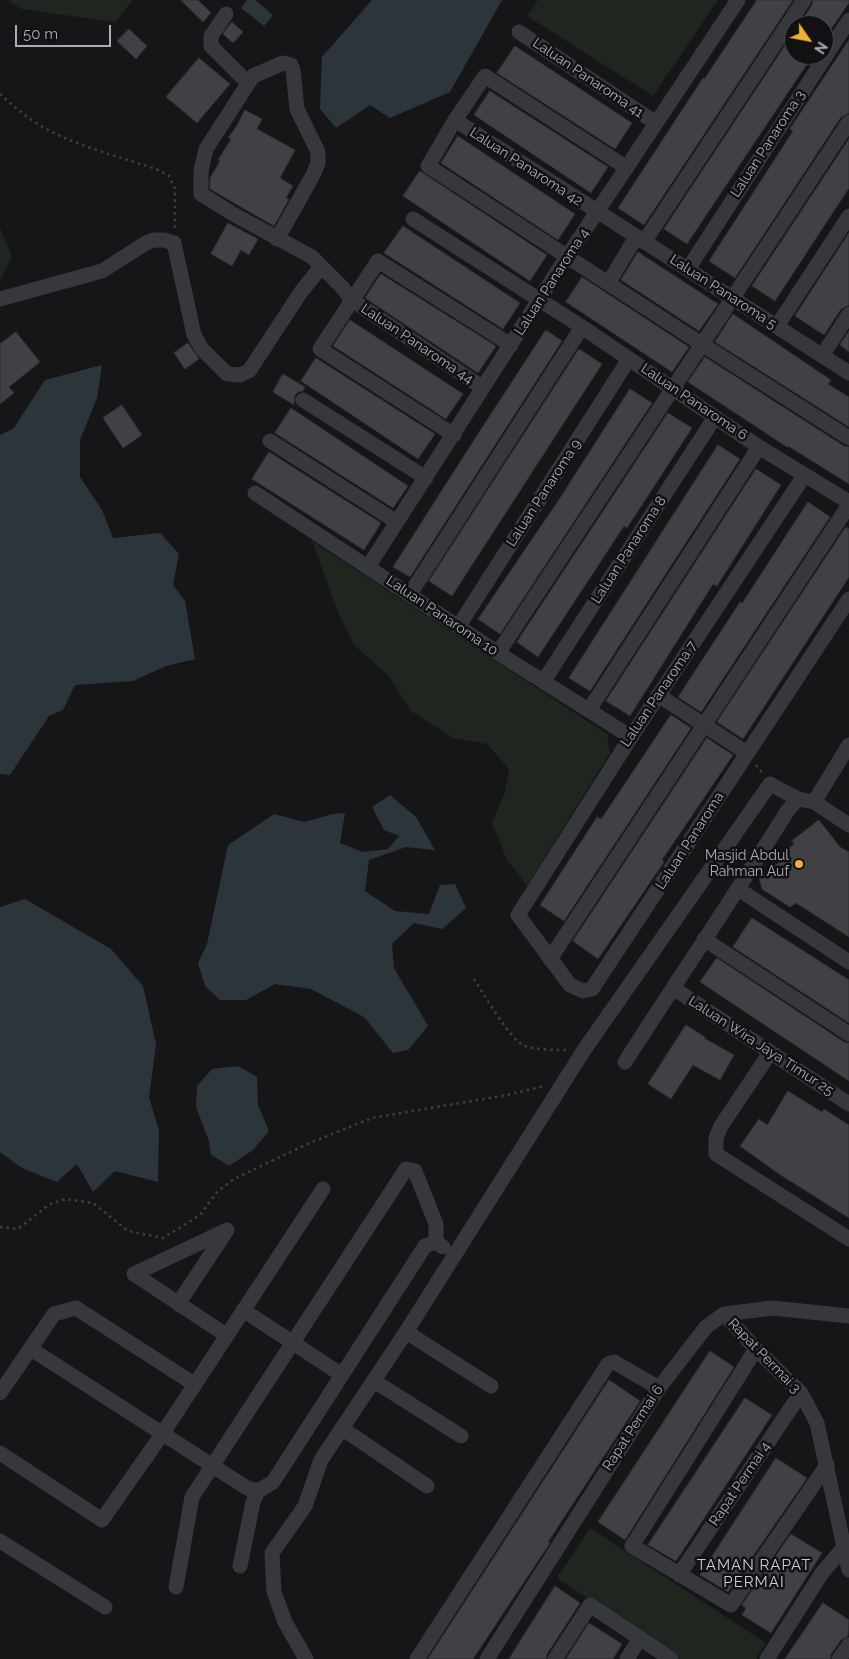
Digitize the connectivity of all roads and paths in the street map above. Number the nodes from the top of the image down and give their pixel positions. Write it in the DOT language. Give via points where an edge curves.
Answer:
graph roads {
  1 [pos="738,0"];
  2 [pos="804,0"];
  3 [pos="226,14"];
  4 [pos="849,20"];
  5 [pos="519,32"];
  6 [pos="248,84"];
  7 [pos="0,94"];
  8 [pos="455,120"];
  9 [pos="849,122"];
  10 [pos="656,123"];
  11 [pos="627,168"];
  12 [pos="597,213"];
  13 [pos="849,216"];
  14 [pos="413,219"];
  15 [pos="278,239"];
  16 [pos="640,240"];
  17 [pos="174,243"];
  18 [pos="569,257"];
  19 [pos="321,267"];
  20 [pos="688,269"];
  21 [pos="608,282"];
  22 [pos="734,298"];
  23 [pos="0,299"];
  24 [pos="352,300"];
  25 [pos="540,301"];
  26 [pos="849,314"];
  27 [pos="777,326"];
  28 [pos="582,327"];
  29 [pos="511,345"];
  30 [pos="703,345"];
  31 [pos="822,356"];
  32 [pos="629,359"];
  33 [pos="849,373"];
  34 [pos="483,388"];
  35 [pos="674,389"];
  36 [pos="303,400"];
  37 [pos="715,418"];
  38 [pos="454,435"];
  39 [pos="849,438"];
  40 [pos="270,441"];
  41 [pos="759,447"];
  42 [pos="804,476"];
  43 [pos="426,478"];
  44 [pos="255,493"];
  45 [pos="849,503"];
  46 [pos="397,522"];
  47 [pos="368,567"];
  48 [pos="410,594"];
  49 [pos="849,599"];
  50 [pos="458,627"];
  51 [pos="498,653"];
  52 [pos="543,682"];
  53 [pos="658,695"];
  54 [pos="589,710"];
  55 [pos="704,725"];
  56 [pos="631,737"];
  57 [pos="849,745"];
  58 [pos="747,753"];
  59 [pos="770,784"];
  60 [pos="798,799"];
  61 [pos="814,802"];
  62 [pos="849,825"];
  63 [pos="738,889"];
  64 [pos="518,915"];
  65 [pos="704,939"];
  66 [pos="550,959"];
  67 [pos="849,962"];
  68 [pos="474,979"];
  69 [pos="673,988"];
  70 [pos="849,1034"];
  71 [pos="584,1050"];
  72 [pos="770,1053"];
  73 [pos="625,1062"];
  74 [pos="564,1082"];
  75 [pos="849,1104"];
  76 [pos="323,1189"];
  77 [pos="0,1226"];
  78 [pos="849,1239"];
  79 [pos="436,1242"];
  80 [pos="455,1255"];
  81 [pos="178,1304"];
  82 [pos="243,1310"];
  83 [pos="724,1314"];
  84 [pos="849,1316"];
  85 [pos="406,1332"];
  86 [pos="226,1335"];
  87 [pos="293,1343"];
  88 [pos="31,1349"];
  89 [pos="756,1349"];
  90 [pos="342,1375"];
  91 [pos="374,1381"];
  92 [pos="194,1384"];
  93 [pos="491,1386"];
  94 [pos="658,1388"];
  95 [pos="801,1393"];
  96 [pos="0,1394"];
  97 [pos="343,1429"];
  98 [pos="163,1433"];
  99 [pos="461,1436"];
  100 [pos="0,1453"];
  101 [pos="827,1465"];
  102 [pos="213,1466"];
  103 [pos="427,1486"];
  104 [pos="258,1491"];
  105 [pos="845,1540"];
  106 [pos="0,1541"];
  107 [pos="240,1566"];
  108 [pos="849,1570"];
  109 [pos="679,1575"];
  110 [pos="176,1587"];
  111 [pos="105,1607"];
  112 [pos="640,1638"];
  113 [pos="849,1645"];
  114 [pos="306,1659"];
  115 [pos="417,1659"];
  116 [pos="488,1659"];
  117 [pos="555,1659"];
  118 [pos="627,1659"];
  119 [pos="672,1659"];
  120 [pos="767,1659"];
  121 [pos="840,1659"];
  1 -- 10 [label="street, Laluan Panaroma 4"];
  2 -- 16 [label="street"];
  3 -- 6 [label="street" via="211,36 211,46"];
  4 -- 20 [label="street, Laluan Panaroma 3"];
  5 -- 10 [label="street, Laluan Panaroma 41"];
  6 -- 15 [label="street, Laluan Panaroma 44" via="206,149 201,166 201,194"];
  6 -- 15 [label="street" via="253,76 283,63 291,65 297,110 318,152 313,176"];
  7 -- 17 [label="path" via="42,127 62,137 169,176 175,189"];
  8 -- 11 [label="street" via="485,76"];
  8 -- 12 [label="street, Laluan Panaroma 42"];
  8 -- 18 [label="street" via="428,166"];
  9 -- 22 [label="street"];
  10 -- 11 [label="street, Laluan Panaroma 4"];
  11 -- 12 [label="street, Laluan Panaroma 4"];
  12 -- 16 [label="street, Laluan Panaroma 5"];
  12 -- 18 [label="street, Laluan Panaroma 4"];
  13 -- 27 [label="street"];
  14 -- 25 [label="street, Laluan Panaroma 6"];
  15 -- 19 [label="street, Laluan Panaroma 44" via="312,258"];
  16 -- 20 [label="street, Laluan Panaroma 5"];
  16 -- 21 [label="street"];
  17 -- 19 [label="street" via="194,335 202,349 227,374 240,375 249,371"];
  17 -- 23 [label="street" via="154,240 102,271"];
  18 -- 21 [label="street"];
  18 -- 25 [label="street, Laluan Panaroma 4"];
  19 -- 24 [label="street, Laluan Panaroma 44"];
  20 -- 22 [label="street, Laluan Panaroma 5"];
  21 -- 30 [label="street"];
  22 -- 27 [label="street, Laluan Panaroma 5"];
  22 -- 30 [label="street"];
  24 -- 29 [label="street" via="378,261"];
  24 -- 34 [label="street, Laluan Panaroma 44"];
  24 -- 38 [label="street" via="320,349"];
  25 -- 28 [label="street, Laluan Panaroma 6"];
  25 -- 29 [label="street, Laluan Panaroma 4"];
  26 -- 31 [label="street"];
  27 -- 31 [label="street, Laluan Panaroma 5"];
  28 -- 32 [label="street, Laluan Panaroma 6"];
  28 -- 48 [label="street"];
  29 -- 34 [label="street, Laluan Panaroma 4"];
  30 -- 35 [label="street"];
  30 -- 39 [label="street"];
  31 -- 33 [label="street, Laluan Panaroma 5"];
  32 -- 35 [label="street, Laluan Panaroma 6"];
  32 -- 50 [label="street, Laluan Panaroma 9"];
  34 -- 38 [label="street, Laluan Panaroma 4"];
  35 -- 37 [label="street, Laluan Panaroma 6"];
  35 -- 51 [label="street"];
  36 -- 43 [label="street"];
  37 -- 41 [label="street, Laluan Panaroma 6"];
  37 -- 52 [label="street, Laluan Panaroma 8"];
  38 -- 43 [label="street, Laluan Panaroma 4"];
  40 -- 46 [label="street"];
  41 -- 42 [label="street, Laluan Panaroma 6"];
  41 -- 54 [label="street"];
  42 -- 45 [label="street, Laluan Panaroma 6"];
  42 -- 53 [label="street, Laluan Panaroma 7"];
  43 -- 46 [label="street, Laluan Panaroma 4"];
  44 -- 47 [label="street, Laluan Panaroma 10"];
  45 -- 55 [label="street"];
  46 -- 47 [label="street, Laluan Panaroma 4"];
  47 -- 48 [label="street, Laluan Panaroma 10"];
  48 -- 50 [label="street, Laluan Panaroma 10"];
  49 -- 58 [label="street, Laluan Panaroma"];
  50 -- 51 [label="street, Laluan Panaroma 10"];
  51 -- 52 [label="street, Laluan Panaroma 10"];
  52 -- 54 [label="street, Laluan Panaroma 10"];
  53 -- 55 [label="street"];
  53 -- 56 [label="street, Laluan Panaroma 7"];
  54 -- 56 [label="street, Laluan Panaroma 10"];
  55 -- 58 [label="street"];
  55 -- 66 [label="street"];
  56 -- 64 [label="street, Laluan Panaroma 7"];
  57 -- 61 [label="street"];
  58 -- 59 [label="path"];
  58 -- 66 [label="street, Laluan Panaroma" via="592,989 583,991 570,985"];
  59 -- 60 [label="street"];
  59 -- 71 [label="street"];
  60 -- 61 [label="street"];
  60 -- 63 [label="street"];
  61 -- 62 [label="street"];
  63 -- 65 [label="street"];
  63 -- 67 [label="street"];
  64 -- 66 [label="street, Laluan Panaroma"];
  65 -- 69 [label="street"];
  65 -- 70 [label="street"];
  68 -- 71 [label="path" via="512,1035 522,1044"];
  69 -- 72 [label="street, Laluan Wira Jaya Timur 25"];
  69 -- 73 [label="street"];
  71 -- 74 [label="street"];
  72 -- 75 [label="street, Laluan Wira Jaya Timur 25"];
  72 -- 78 [label="street" via="721,1126 716,1138 716,1154"];
  74 -- 77 [label="path" via="372,1118 234,1179 217,1192 200,1215 163,1238 128,1231 93,1203 66,1199 50,1204 18,1229"];
  74 -- 80 [label="street"];
  76 -- 82 [label="street"];
  79 -- 80 [label="street"];
  79 -- 87 [label="street" via="433,1215 414,1171 406,1169"];
  79 -- 90 [label="street" via="425,1246"];
  80 -- 85 [label="street"];
  81 -- 81 [label="street" via="134,1274 227,1230"];
  81 -- 86 [label="street"];
  82 -- 86 [label="street"];
  82 -- 87 [label="street"];
  83 -- 84 [label="street" via="773,1308"];
  83 -- 89 [label="street, Rapat Permai 3"];
  83 -- 94 [label="street, Rapat Permai 6" via="706,1327"];
  85 -- 91 [label="street"];
  85 -- 93 [label="street"];
  86 -- 92 [label="street"];
  87 -- 90 [label="street"];
  87 -- 102 [label="street"];
  88 -- 92 [label="street" via="54,1314 76,1308"];
  88 -- 96 [label="street"];
  88 -- 98 [label="street"];
  89 -- 95 [label="street, Rapat Permai 3"];
  89 -- 109 [label="street" via="632,1546"];
  90 -- 104 [label="street" via="273,1482"];
  91 -- 97 [label="street"];
  91 -- 99 [label="street"];
  92 -- 98 [label="street"];
  94 -- 115 [label="street" via="614,1362 608,1364"];
  94 -- 116 [label="street, Rapat Permai 6"];
  95 -- 101 [label="street, Rapat Permai 3" via="818,1423"];
  95 -- 109 [label="street, Rapat Permai 4"];
  97 -- 103 [label="street"];
  97 -- 114 [label="street" via="321,1460 305,1506 272,1553 274,1592 285,1622"];
  98 -- 100 [label="street" via="102,1520"];
  98 -- 102 [label="street"];
  101 -- 105 [label="street, Rapat Permai 3"];
  101 -- 109 [label="street" via="731,1605"];
  102 -- 104 [label="street" via="247,1488"];
  102 -- 110 [label="street" via="192,1497"];
  104 -- 107 [label="street"];
  105 -- 108 [label="street, Rapat Permai 3"];
  105 -- 120 [label="street"];
  106 -- 111 [label="street"];
  112 -- 117 [label="street" via="590,1605"];
  112 -- 118 [label="street"];
  112 -- 119 [label="street"];
  113 -- 121 [label="street"];
}
